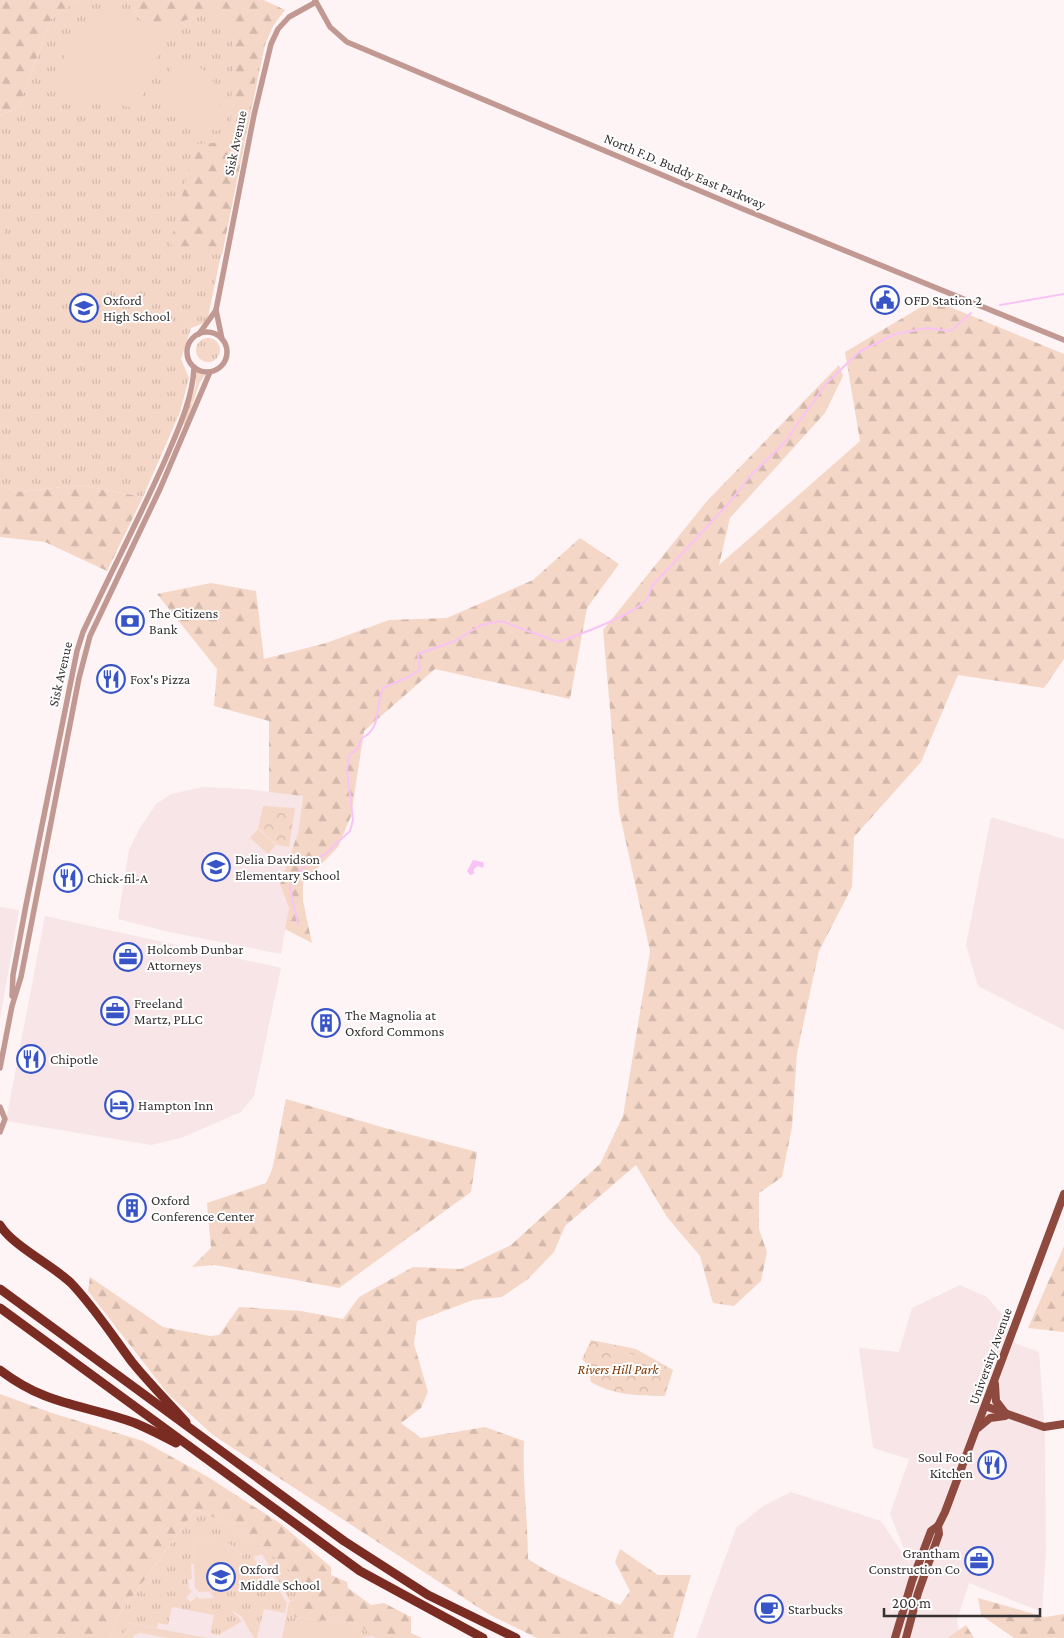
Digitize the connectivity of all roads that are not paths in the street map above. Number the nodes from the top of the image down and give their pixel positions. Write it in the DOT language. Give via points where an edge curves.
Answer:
graph roads {
  1 [pos="315,1"];
  2 [pos="216,310"];
  3 [pos="199,334"];
  4 [pos="223,340"];
  5 [pos="1064,340"];
  6 [pos="194,367"];
  7 [pos="210,372"];
  8 [pos="12,1006"];
  9 [pos="0,1068"];
  10 [pos="0,1110"];
  11 [pos="0,1132"];
  12 [pos="1064,1194"];
  13 [pos="0,1225"];
  14 [pos="3,1234"];
  15 [pos="0,1289"];
  16 [pos="0,1308"];
  17 [pos="0,1370"];
  18 [pos="994,1381"];
  19 [pos="985,1406"];
  20 [pos="1008,1416"];
  21 [pos="1064,1424"];
  22 [pos="977,1429"];
  23 [pos="204,1440"];
  24 [pos="202,1456"];
  25 [pos="938,1526"];
  26 [pos="483,1638"];
  27 [pos="516,1638"];
  28 [pos="895,1638"];
  29 [pos="906,1638"];
  1 -- 2 [label="street, Sisk Avenue" via="289,17 278,29 268,52"];
  1 -- 5 [label="street, North F.D. Buddy East Parkway" via="330,27 347,42"];
  2 -- 3 [label="street, Sisk Avenue"];
  2 -- 4 [label="street, Sisk Avenue"];
  3 -- 4 [label="street" via="212,333"];
  3 -- 6 [label="street, Sisk Avenue" via="192,340 188,352"];
  4 -- 7 [label="street, Sisk Avenue" via="227,350 224,362"];
  6 -- 7 [label="street"];
  6 -- 8 [label="street, Sisk Avenue" via="194,378 178,431 77,651 13,975"];
  7 -- 8 [label="street, Sisk Avenue" via="160,489 90,636 21,977"];
  8 -- 9 [label="street, Sisk Avenue"];
  10 -- 11 [label="street" via="5,1123"];
  12 -- 18 [label="main road, University Avenue"];
  13 -- 14 [label="highway"];
  14 -- 23 [label="highway" via="39,1257 70,1283 153,1388"];
  15 -- 23 [label="highway"];
  16 -- 24 [label="highway"];
  17 -- 24 [label="highway" via="37,1394 133,1423"];
  18 -- 19 [label="main road, University Avenue"];
  18 -- 20 [label="main road" via="996,1401"];
  19 -- 20 [label="main road"];
  19 -- 22 [label="main road, University Avenue"];
  20 -- 21 [label="main road" via="1044,1427"];
  20 -- 22 [label="main road" via="990,1418"];
  22 -- 25 [label="main road, University Avenue"];
  23 -- 27 [label="highway" via="392,1574"];
  24 -- 26 [label="highway" via="360,1571"];
  25 -- 28 [label="main road, University Avenue" via="931,1531"];
  25 -- 29 [label="main road, University Avenue" via="939,1534"];
}
